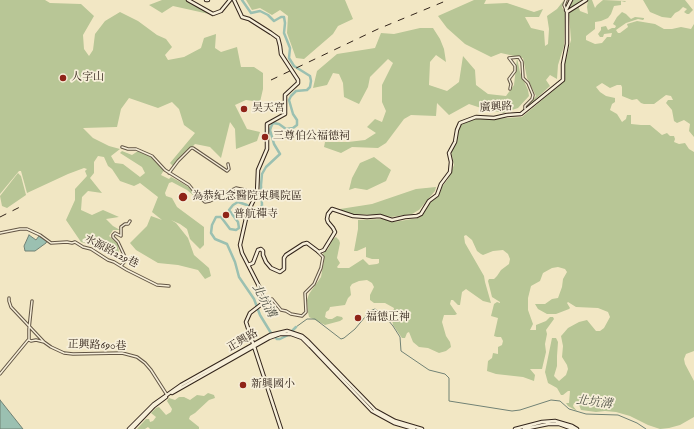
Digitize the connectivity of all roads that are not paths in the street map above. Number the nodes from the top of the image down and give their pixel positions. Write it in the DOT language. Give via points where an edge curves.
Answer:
graph roads {
  1 [pos="188,0"];
  2 [pos="230,0"];
  3 [pos="234,0"];
  4 [pos="566,0"];
  5 [pos="571,0"];
  6 [pos="586,0"];
  7 [pos="567,11"];
  8 [pos="510,89"];
  9 [pos="526,111"];
  10 [pos="122,147"];
  11 [pos="228,164"];
  12 [pos="169,173"];
  13 [pos="256,197"];
  14 [pos="130,221"];
  15 [pos="0,233"];
  16 [pos="317,251"];
  17 [pos="248,265"];
  18 [pos="121,266"];
  19 [pos="169,286"];
  20 [pos="9,298"];
  21 [pos="272,299"];
  22 [pos="32,301"];
  23 [pos="29,326"];
  24 [pos="291,333"];
  25 [pos="29,340"];
  26 [pos="44,342"];
  27 [pos="253,345"];
  28 [pos="0,374"];
  29 [pos="167,395"];
  30 [pos="129,429"];
  31 [pos="132,429"];
  32 [pos="281,429"];
  33 [pos="414,429"];
  34 [pos="422,429"];
  35 [pos="515,429"];
  36 [pos="524,429"];
  37 [pos="573,429"];
  38 [pos="577,429"];
  1 -- 2 [label="street" via="213,14 223,9"];
  3 -- 13 [label="street" via="242,17 278,38 281,54 298,80 286,95 285,114 267,125 267,149 258,170"];
  4 -- 7 [label="street" via="564,5"];
  5 -- 7 [label="street"];
  6 -- 7 [label="street"];
  7 -- 9 [label="street, 廣興路" via="567,44 562,80"];
  8 -- 9 [label="street" via="510,79 515,66 509,58 519,57 522,62 523,78 533,95 525,106"];
  9 -- 16 [label="street, 廣興路" via="494,118 476,117 460,124 449,153 450,172 441,184 438,196 429,201 419,216 392,220 380,216 353,216 332,209 327,219 334,228 334,234 324,250"];
  10 -- 12 [label="street" via="136,149 152,156"];
  11 -- 12 [label="street" via="227,171 191,148"];
  12 -- 13 [label="street" via="189,185 206,202 236,188"];
  13 -- 17 [label="street" via="246,218 240,245"];
  14 -- 18 [label="street" via="121,227 121,236 113,234 125,257"];
  15 -- 18 [label="street, 水源路229巷" via="27,229 51,243 75,242"];
  16 -- 17 [label="street" via="307,243 298,247 285,256 284,269 280,272 266,262 261,248 253,263"];
  16 -- 21 [label="street" via="323,257 314,284 305,293 306,312 303,315 291,314 281,310"];
  17 -- 27 [label="street" via="264,296 264,302 247,317 246,322"];
  18 -- 19 [label="street, 水源路229巷" via="158,285"];
  20 -- 23 [label="street, 正興路690巷" via="11,308"];
  22 -- 23 [label="street"];
  23 -- 25 [label="street"];
  23 -- 26 [label="street, 正興路690巷"];
  24 -- 27 [label="street, 正興路" via="275,334"];
  24 -- 33 [label="street, 正興路" via="302,338 372,411 394,423"];
  24 -- 34 [label="street" via="308,341 375,410 395,421"];
  25 -- 26 [label="street"];
  25 -- 28 [label="street"];
  26 -- 29 [label="street, 正興路690巷" via="64,353 122,353 137,357 151,370"];
  27 -- 29 [label="street, 正興路"];
  27 -- 31 [label="street, 正興路" via="168,396 154,406"];
  27 -- 32 [label="street"];
  29 -- 30 [label="street, 正興路"];
  35 -- 38 [label="street" via="542,422 555,422"];
  36 -- 37 [label="street" via="548,424 559,424"];
}
